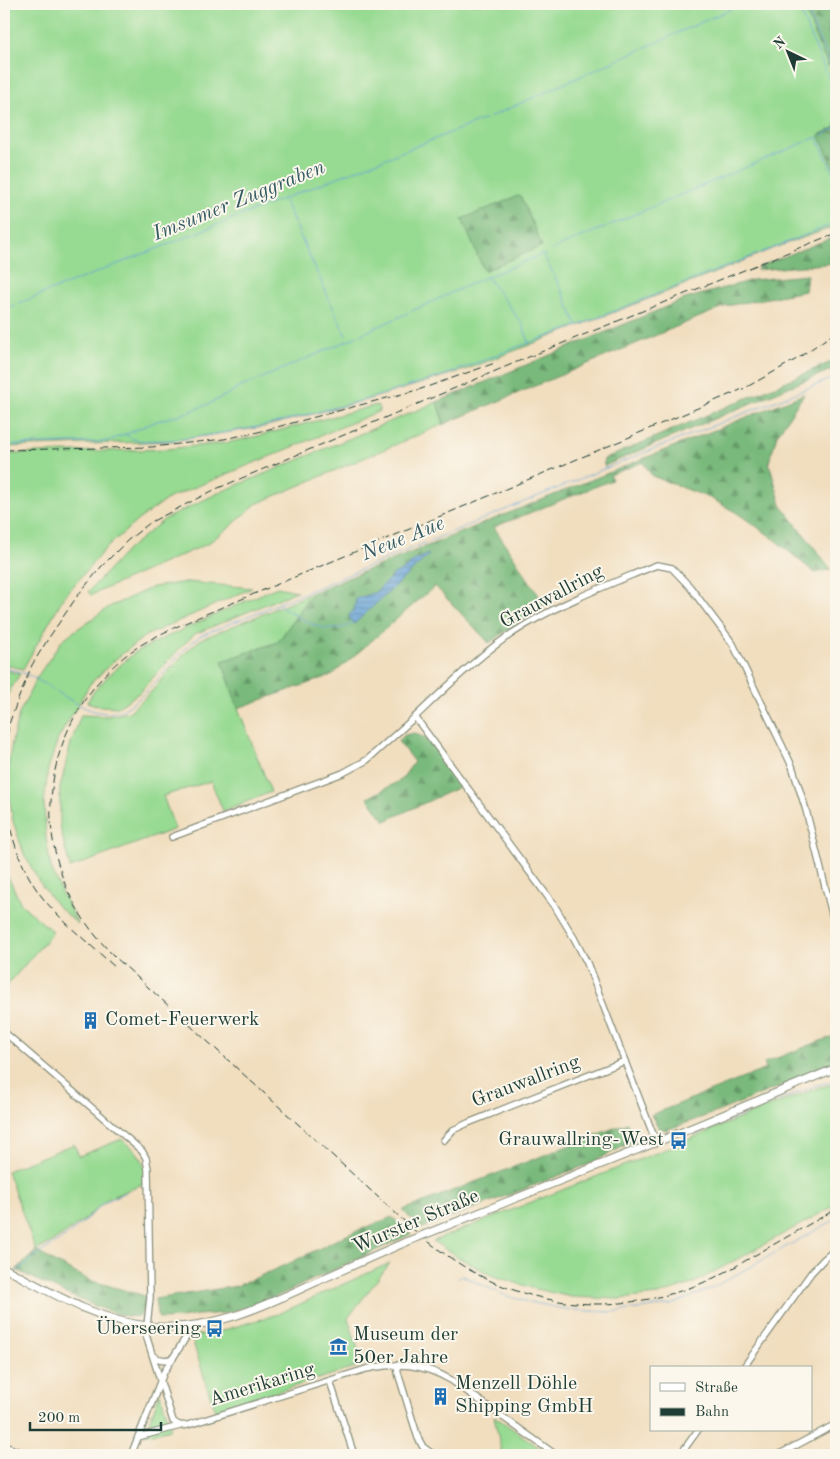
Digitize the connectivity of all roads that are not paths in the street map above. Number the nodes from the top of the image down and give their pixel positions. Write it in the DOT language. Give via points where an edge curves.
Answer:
graph roads {
  1 [pos="415,717"];
  2 [pos="172,837"];
  3 [pos="836,930"];
  4 [pos="4,1032"];
  5 [pos="625,1061"];
  6 [pos="836,1068"];
  7 [pos="444,1140"];
  8 [pos="656,1142"];
  9 [pos="836,1249"];
  10 [pos="4,1268"];
  11 [pos="192,1325"];
  12 [pos="147,1326"];
  13 [pos="153,1356"];
  14 [pos="173,1358"];
  15 [pos="398,1365"];
  16 [pos="744,1366"];
  17 [pos="330,1381"];
  18 [pos="161,1382"];
  19 [pos="836,1424"];
  20 [pos="180,1426"];
  21 [pos="697,1432"];
  22 [pos="138,1437"];
  23 [pos="4,1446"];
  24 [pos="28,1455"];
  25 [pos="131,1455"];
  26 [pos="354,1455"];
  27 [pos="434,1455"];
  28 [pos="556,1455"];
  29 [pos="680,1455"];
  30 [pos="778,1455"];
  1 -- 2 [label="street" via="367,760 343,773"];
  1 -- 3 [label="street, Grauwallring" via="481,657 526,624 571,600 649,568 657,565 672,568 733,644 781,741 803,799"];
  1 -- 5 [label="street" via="564,920 587,963"];
  4 -- 12 [label="street" via="142,1151 146,1158 150,1298"];
  5 -- 7 [label="street, Grauwallring" via="468,1123 453,1130"];
  5 -- 8 [label="street"];
  6 -- 8 [label="main road, Wurster Straße"];
  8 -- 11 [label="main road, Wurster Straße, bridge" via="406,1242 275,1301 213,1322"];
  9 -- 16 [label="street" via="811,1273"];
  10 -- 12 [label="main road, Wurster Straße" via="90,1311"];
  11 -- 12 [label="main road, Wurster Straße"];
  11 -- 14 [label="street"];
  12 -- 13 [label="street" via="146,1335"];
  13 -- 14 [label="street" via="164,1360"];
  13 -- 18 [label="street"];
  14 -- 18 [label="street"];
  15 -- 17 [label="street, Amerikaring" via="366,1369"];
  15 -- 27 [label="street" via="418,1438 423,1447"];
  15 -- 28 [label="street, Amerikaring" via="435,1371 451,1380"];
  17 -- 20 [label="street, Amerikaring"];
  17 -- 26 [label="street"];
  18 -- 20 [label="street" via="173,1421"];
  18 -- 22 [label="street"];
  19 -- 30 [label="street"];
  20 -- 22 [label="street, Amerikaring"];
  21 -- 29 [label="street"];
  22 -- 25 [label="street"];
  23 -- 24 [label="street"];
}
